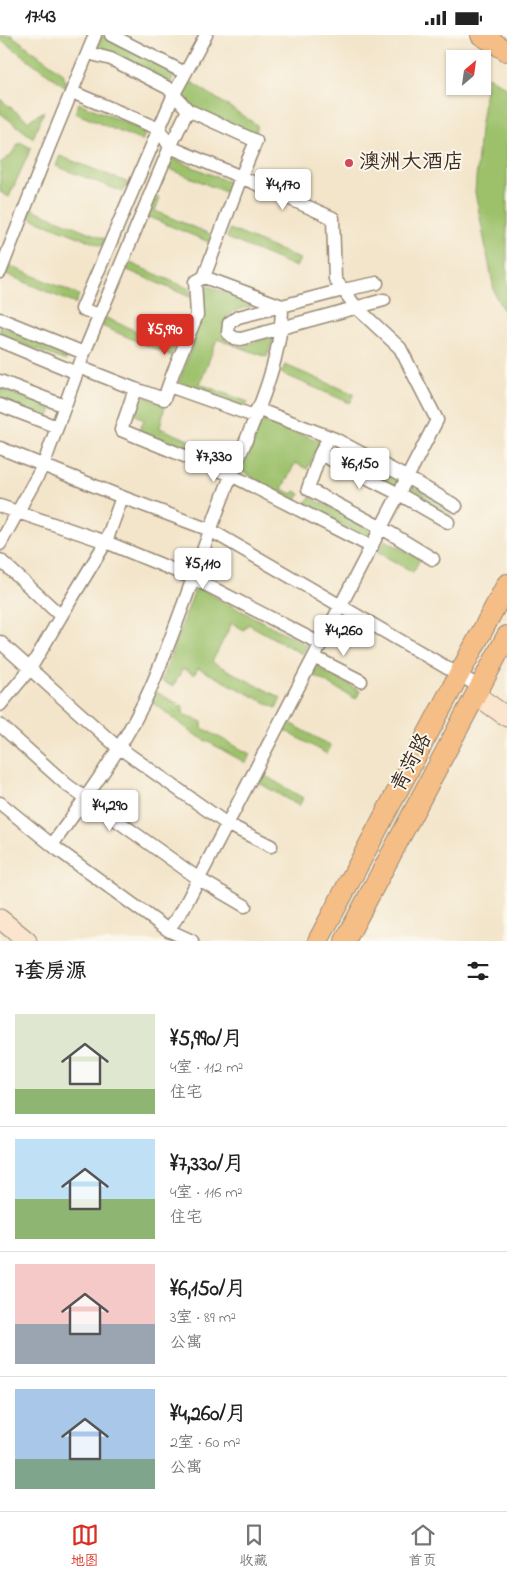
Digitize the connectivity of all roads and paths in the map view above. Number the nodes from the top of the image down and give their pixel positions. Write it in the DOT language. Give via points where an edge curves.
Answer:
graph roads {
  1 [pos="111,35"];
  2 [pos="206,35"];
  3 [pos="481,35"];
  4 [pos="90,41"];
  5 [pos="507,51"];
  6 [pos="185,73"];
  7 [pos="72,92"];
  8 [pos="174,94"];
  9 [pos="188,110"];
  10 [pos="159,129"];
  11 [pos="170,147"];
  12 [pos="241,177"];
  13 [pos="0,272"];
  14 [pos="204,277"];
  15 [pos="378,283"];
  16 [pos="343,290"];
  17 [pos="384,300"];
  18 [pos="282,307"];
  19 [pos="356,307"];
  20 [pos="100,315"];
  21 [pos="0,319"];
  22 [pos="282,327"];
  23 [pos="0,341"];
  24 [pos="84,353"];
  25 [pos="78,370"];
  26 [pos="0,381"];
  27 [pos="168,386"];
  28 [pos="135,389"];
  29 [pos="0,405"];
  30 [pos="65,406"];
  31 [pos="256,412"];
  32 [pos="57,427"];
  33 [pos="329,437"];
  34 [pos="0,448"];
  35 [pos="320,454"];
  36 [pos="42,466"];
  37 [pos="231,475"];
  38 [pos="408,478"];
  39 [pos="308,489"];
  40 [pos="399,494"];
  41 [pos="122,497"];
  42 [pos="0,506"];
  43 [pos="456,506"];
  44 [pos="298,510"];
  45 [pos="17,513"];
  46 [pos="448,522"];
  47 [pos="382,528"];
  48 [pos="210,529"];
  49 [pos="106,541"];
  50 [pos="0,544"];
  51 [pos="372,547"];
  52 [pos="433,559"];
  53 [pos="0,561"];
  54 [pos="193,577"];
  55 [pos="507,584"];
  56 [pos="341,606"];
  57 [pos="60,616"];
  58 [pos="507,637"];
  59 [pos="0,642"];
  60 [pos="321,644"];
  61 [pos="314,657"];
  62 [pos="30,669"];
  63 [pos="458,675"];
  64 [pos="361,681"];
  65 [pos="478,691"];
  66 [pos="0,705"];
  67 [pos="507,717"];
  68 [pos="0,725"];
  69 [pos="119,748"];
  70 [pos="85,798"];
  71 [pos="0,803"];
  72 [pos="227,824"];
  73 [pos="52,845"];
  74 [pos="271,846"];
  75 [pos="199,879"];
  76 [pos="245,906"];
  77 [pos="0,919"];
  78 [pos="168,930"];
  79 [pos="27,941"];
  80 [pos="192,941"];
  81 [pos="318,941"];
  82 [pos="345,941"];
  1 -- 6 [label="street"];
  2 -- 6 [label="street"];
  3 -- 5 [label="main road"];
  4 -- 7 [label="street"];
  4 -- 8 [label="street" via="112,59"];
  6 -- 8 [label="street"];
  7 -- 10 [label="street"];
  7 -- 13 [label="street"];
  8 -- 9 [label="street"];
  8 -- 10 [label="street"];
  9 -- 11 [label="street"];
  9 -- 12 [label="street" via="256,141"];
  10 -- 11 [label="street"];
  10 -- 20 [label="street" via="82,309"];
  11 -- 12 [label="street"];
  11 -- 20 [label="street"];
  12 -- 14 [label="street"];
  12 -- 16 [label="street" via="333,218 335,279"];
  14 -- 18 [label="street"];
  14 -- 27 [label="street" via="195,282 197,315"];
  15 -- 16 [label="street"];
  16 -- 18 [label="street"];
  16 -- 19 [label="street"];
  17 -- 19 [label="street"];
  18 -- 22 [label="street"];
  18 -- 22 [label="street" via="238,317 229,323 228,333 241,339"];
  19 -- 22 [label="street"];
  19 -- 38 [label="street" via="400,348 438,420"];
  20 -- 24 [label="street"];
  21 -- 24 [label="street"];
  22 -- 31 [label="street" via="276,358"];
  23 -- 25 [label="street"];
  24 -- 25 [label="street"];
  25 -- 28 [label="street"];
  25 -- 30 [label="street"];
  26 -- 30 [label="street"];
  27 -- 28 [label="street" via="164,399"];
  27 -- 31 [label="street"];
  28 -- 37 [label="street" via="121,431"];
  29 -- 32 [label="street"];
  30 -- 32 [label="street"];
  31 -- 33 [label="street"];
  31 -- 37 [label="street"];
  32 -- 36 [label="street"];
  33 -- 35 [label="street"];
  33 -- 38 [label="street"];
  34 -- 36 [label="street"];
  35 -- 39 [label="street"];
  35 -- 40 [label="street"];
  36 -- 41 [label="street"];
  36 -- 45 [label="street"];
  37 -- 44 [label="street"];
  37 -- 48 [label="street"];
  38 -- 40 [label="street"];
  38 -- 43 [label="street"];
  39 -- 44 [label="street"];
  39 -- 47 [label="street"];
  40 -- 46 [label="street"];
  40 -- 47 [label="street"];
  41 -- 48 [label="street"];
  41 -- 49 [label="street"];
  42 -- 45 [label="street"];
  44 -- 51 [label="street"];
  45 -- 49 [label="street"];
  45 -- 50 [label="street"];
  47 -- 51 [label="street"];
  47 -- 52 [label="street"];
  48 -- 54 [label="street"];
  48 -- 56 [label="street"];
  49 -- 54 [label="street"];
  49 -- 57 [label="street"];
  51 -- 56 [label="street"];
  53 -- 57 [label="street"];
  54 -- 60 [label="street"];
  54 -- 69 [label="street" via="152,685"];
  55 -- 63 [label="main road, 青菏路"];
  56 -- 60 [label="street"];
  56 -- 63 [label="street"];
  57 -- 62 [label="street"];
  58 -- 65 [label="main road, 青菏路"];
  59 -- 62 [label="street"];
  60 -- 61 [label="street"];
  61 -- 64 [label="street"];
  61 -- 72 [label="street"];
  62 -- 66 [label="street"];
  62 -- 69 [label="street"];
  63 -- 65 [label="street"];
  63 -- 81 [label="main road, 青菏路"];
  65 -- 67 [label="street"];
  65 -- 82 [label="main road, 青菏路"];
  68 -- 70 [label="street"];
  69 -- 70 [label="street"];
  69 -- 72 [label="street"];
  70 -- 73 [label="street"];
  70 -- 75 [label="street"];
  71 -- 73 [label="street"];
  72 -- 74 [label="street"];
  72 -- 75 [label="street"];
  73 -- 78 [label="street"];
  75 -- 76 [label="street"];
  75 -- 78 [label="street"];
  77 -- 79 [label="street"];
  78 -- 80 [label="street"];
}
